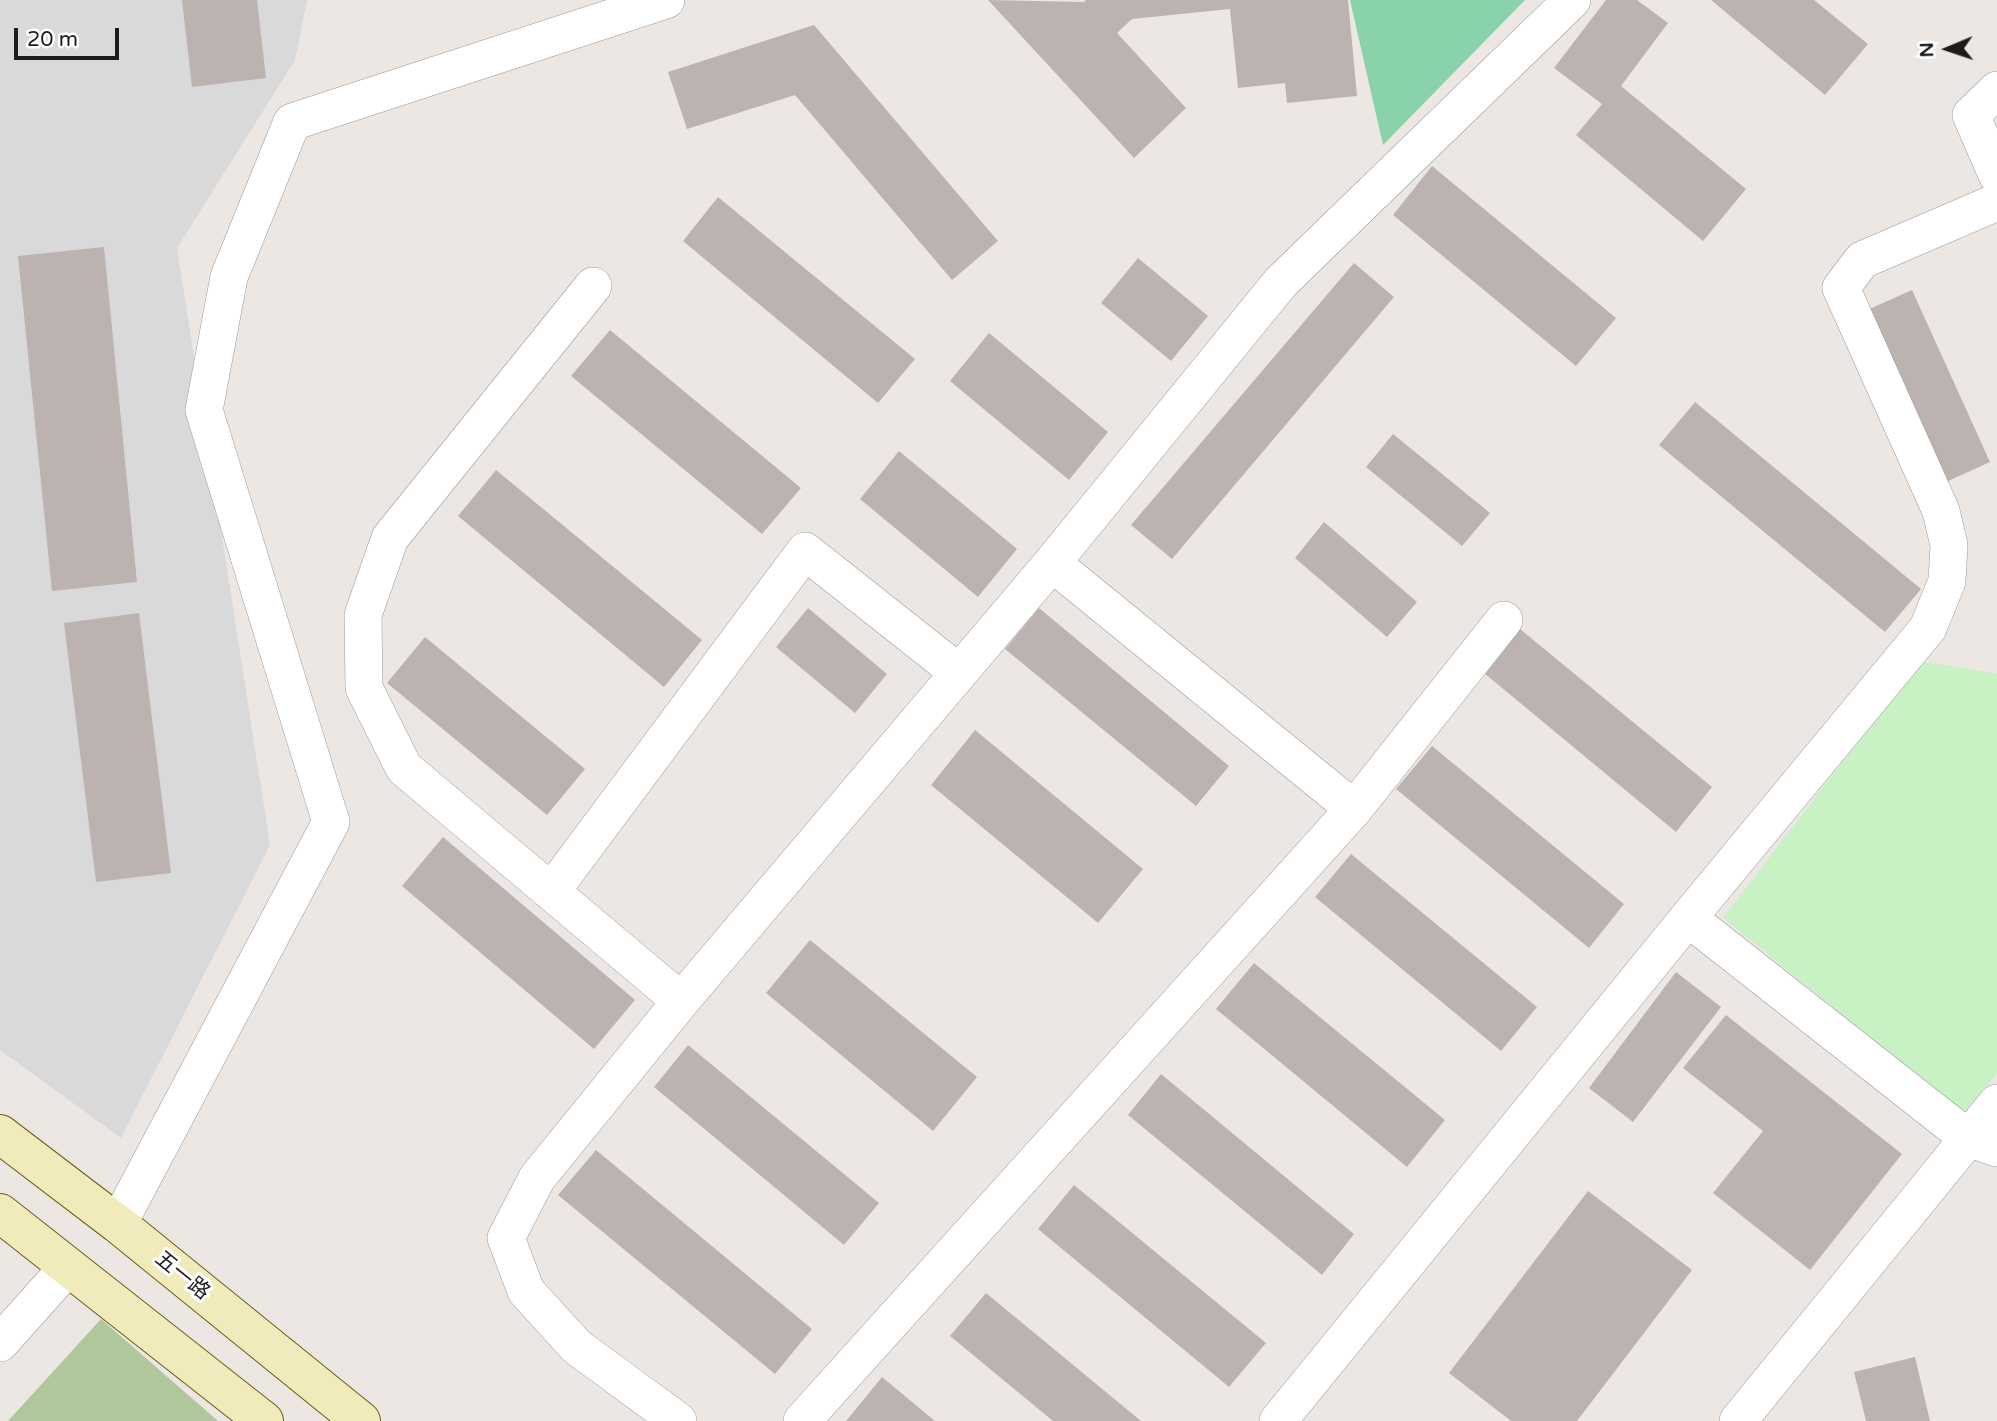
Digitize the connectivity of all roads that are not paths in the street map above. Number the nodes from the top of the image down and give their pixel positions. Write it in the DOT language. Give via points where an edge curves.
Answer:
graph roads {
  1 [pos="666,0"];
  2 [pos="1572,0"];
  3 [pos="1997,90"];
  4 [pos="1997,175"];
  5 [pos="1997,202"];
  6 [pos="593,286"];
  7 [pos="1052,563"];
  8 [pos="1504,620"];
  9 [pos="959,673"];
  10 [pos="1354,809"];
  11 [pos="551,892"];
  12 [pos="1688,918"];
  13 [pos="681,1001"];
  14 [pos="1997,1103"];
  15 [pos="0,1134"];
  16 [pos="1983,1143"];
  17 [pos="0,1213"];
  18 [pos="118,1224"];
  19 [pos="68,1267"];
  20 [pos="0,1343"];
  21 [pos="264,1421"];
  22 [pos="361,1421"];
  23 [pos="678,1421"];
  24 [pos="802,1421"];
  25 [pos="1278,1421"];
  26 [pos="1738,1421"];
  1 -- 18 [label="street" via="292,122 229,277 204,410 331,822"];
  2 -- 7 [label="street" via="1281,282"];
  3 -- 4 [label="street" via="1971,115"];
  5 -- 12 [label="street" via="1862,260 1841,288 1941,511 1949,545 1947,581 1928,628"];
  6 -- 11 [label="street" via="390,538 363,615 364,688 404,768"];
  7 -- 9 [label="street"];
  7 -- 10 [label="street"];
  8 -- 10 [label="street"];
  9 -- 11 [label="street" via="804,551"];
  9 -- 13 [label="street"];
  10 -- 24 [label="street"];
  11 -- 13 [label="street"];
  12 -- 16 [label="street"];
  12 -- 25 [label="street"];
  13 -- 23 [label="street" via="537,1178 506,1238 526,1291 577,1347"];
  14 -- 16 [label="street"];
  15 -- 18 [label="main road, 五一路"];
  16 -- 26 [label="street"];
  17 -- 19 [label="main road"];
  18 -- 22 [label="main road, 五一路"];
  19 -- 20 [label="street"];
  19 -- 21 [label="main road"];
}
